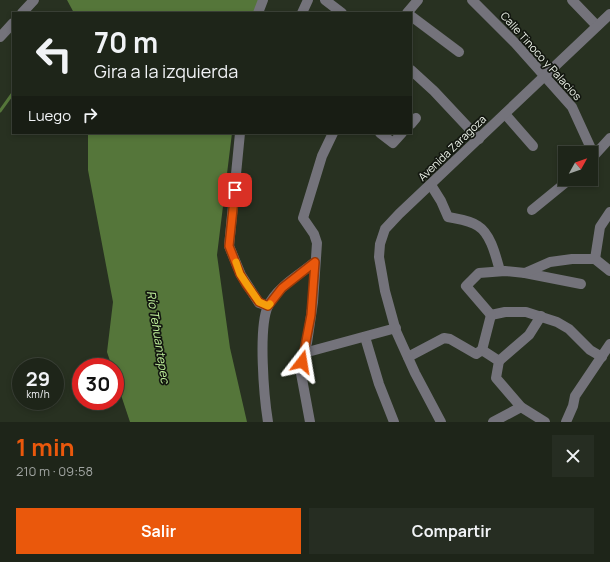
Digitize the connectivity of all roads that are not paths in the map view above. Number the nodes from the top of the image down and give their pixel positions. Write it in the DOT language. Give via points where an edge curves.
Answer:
graph roads {
  1 [pos="34,0"];
  2 [pos="263,0"];
  3 [pos="308,0"];
  4 [pos="324,0"];
  5 [pos="418,0"];
  6 [pos="472,0"];
  7 [pos="572,0"];
  8 [pos="23,12"];
  9 [pos="258,12"];
  10 [pos="302,12"];
  11 [pos="341,12"];
  12 [pos="408,12"];
  13 [pos="610,14"];
  14 [pos="412,17"];
  15 [pos="12,24"];
  16 [pos="597,26"];
  17 [pos="0,37"];
  18 [pos="459,52"];
  19 [pos="412,71"];
  20 [pos="544,77"];
  21 [pos="505,114"];
  22 [pos="240,134"];
  23 [pos="333,134"];
  24 [pos="381,134"];
  25 [pos="401,134"];
  26 [pos="610,138"];
  27 [pos="479,139"];
  28 [pos="532,146"];
  29 [pos="588,146"];
  30 [pos="598,151"];
  31 [pos="431,185"];
  32 [pos="561,186"];
  33 [pos="532,210"];
  34 [pos="610,212"];
  35 [pos="595,259"];
  36 [pos="315,262"];
  37 [pos="500,271"];
  38 [pos="610,271"];
  39 [pos="525,273"];
  40 [pos="582,284"];
  41 [pos="268,306"];
  42 [pos="491,315"];
  43 [pos="541,316"];
  44 [pos="396,328"];
  45 [pos="365,337"];
  46 [pos="610,344"];
  47 [pos="482,350"];
  48 [pos="304,353"];
  49 [pos="408,357"];
  50 [pos="602,357"];
  51 [pos="499,361"];
  52 [pos="521,407"];
  53 [pos="268,422"];
  54 [pos="310,422"];
  55 [pos="394,422"];
  56 [pos="441,422"];
  57 [pos="493,422"];
  58 [pos="545,422"];
  59 [pos="566,422"];
  1 -- 8 [label="street"];
  2 -- 9 [label="street"];
  3 -- 10 [label="street"];
  4 -- 11 [label="street"];
  5 -- 12 [label="street"];
  6 -- 20 [label="street, Calle Tinoco y Palacios" via="515,43"];
  7 -- 16 [label="street"];
  13 -- 16 [label="street, Avenida Zaragoza"];
  14 -- 18 [label="street"];
  15 -- 17 [label="street"];
  16 -- 20 [label="street, Avenida Zaragoza"];
  19 -- 27 [label="street"];
  20 -- 21 [label="street, Avenida Zaragoza"];
  20 -- 29 [label="street, Calle Tinoco y Palacios" via="572,108"];
  21 -- 27 [label="street, Avenida Zaragoza"];
  21 -- 28 [label="street"];
  22 -- 41 [label="street" via="229,246 244,280 259,302"];
  23 -- 36 [label="street" via="322,156 303,218 317,243"];
  24 -- 25 [label="street" via="393,143"];
  26 -- 30 [label="street"];
  27 -- 31 [label="street, Avenida Zaragoza"];
  31 -- 37 [label="street" via="448,217 474,224 483,231"];
  31 -- 44 [label="street, Avenida Zaragoza" via="385,229 380,244 380,268"];
  32 -- 33 [label="street"];
  34 -- 35 [label="street" via="600,227"];
  35 -- 38 [label="street"];
  35 -- 39 [label="street" via="550,262"];
  36 -- 41 [label="street" via="282,288"];
  36 -- 48 [label="street"];
  37 -- 39 [label="street"];
  37 -- 42 [label="street" via="479,273 466,286"];
  39 -- 40 [label="street"];
  41 -- 53 [label="street" via="263,338"];
  42 -- 43 [label="street" via="512,312"];
  42 -- 47 [label="street"];
  43 -- 50 [label="street" via="569,329 590,350"];
  43 -- 51 [label="street" via="529,335"];
  44 -- 45 [label="street"];
  44 -- 49 [label="street, Avenida Zaragoza"];
  45 -- 48 [label="street"];
  45 -- 55 [label="street"];
  46 -- 50 [label="street"];
  47 -- 49 [label="street" via="476,354 444,338"];
  47 -- 51 [label="street"];
  48 -- 54 [label="street" via="300,368"];
  49 -- 56 [label="street, Avenida Zaragoza"];
  50 -- 59 [label="street" via="575,396"];
  51 -- 52 [label="street" via="496,378"];
  52 -- 57 [label="street"];
  52 -- 58 [label="street"];
}
